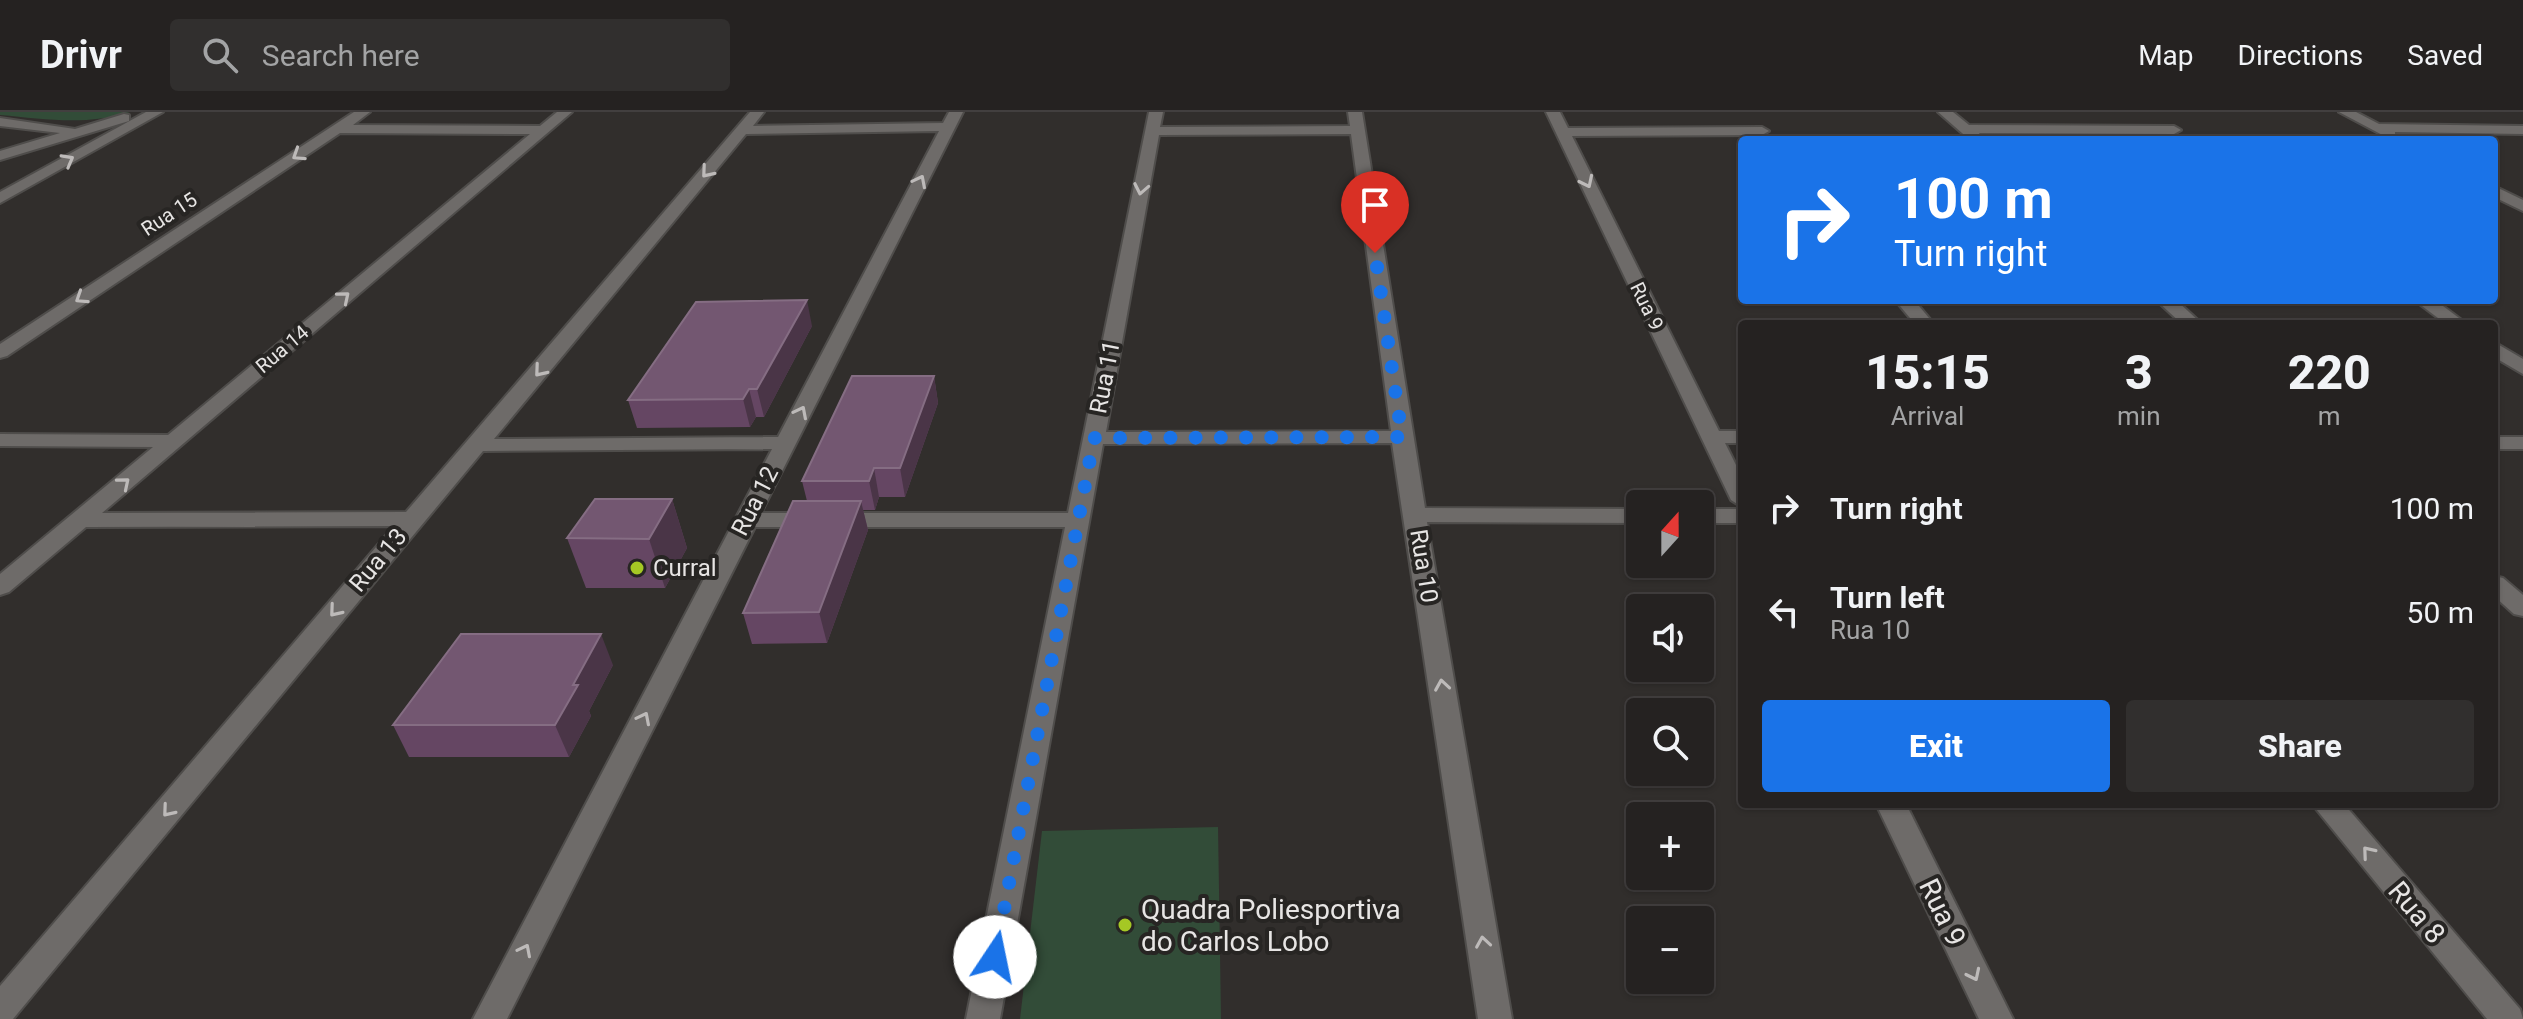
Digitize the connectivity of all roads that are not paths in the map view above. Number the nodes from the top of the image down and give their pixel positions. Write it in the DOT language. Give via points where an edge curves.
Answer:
graph roads {
  1 [pos="142,112"];
  2 [pos="156,112"];
  3 [pos="363,112"];
  4 [pos="565,112"];
  5 [pos="1553,112"];
  6 [pos="1746,112"];
  7 [pos="1945,112"];
  8 [pos="2148,112"];
  9 [pos="2346,112"];
  10 [pos="952,120"];
  11 [pos="750,121"];
  12 [pos="1154,121"];
  13 [pos="1356,121"];
  14 [pos="0,122"];
  15 [pos="2378,128"];
  16 [pos="338,129"];
  17 [pos="1965,129"];
  18 [pos="542,130"];
  19 [pos="2174,130"];
  20 [pos="2523,130"];
  21 [pos="78,131"];
  22 [pos="1562,132"];
  23 [pos="1765,136"];
  24 [pos="1973,136"];
  25 [pos="2184,136"];
  26 [pos="2393,136"];
  27 [pos="0,156"];
  28 [pos="2498,193"];
  29 [pos="0,198"];
  30 [pos="2523,206"];
  31 [pos="1908,304"];
  32 [pos="2170,304"];
  33 [pos="2429,304"];
  34 [pos="1922,320"];
  35 [pos="2188,320"];
  36 [pos="2452,320"];
  37 [pos="2498,351"];
  38 [pos="0,352"];
  39 [pos="2523,368"];
  40 [pos="1402,437"];
  41 [pos="1711,437"];
  42 [pos="1738,437"];
  43 [pos="1094,438"];
  44 [pos="0,440"];
  45 [pos="174,441"];
  46 [pos="784,443"];
  47 [pos="2498,443"];
  48 [pos="2523,443"];
  49 [pos="477,445"];
  50 [pos="1738,492"];
  51 [pos="1416,515"];
  52 [pos="1626,516"];
  53 [pos="1714,516"];
  54 [pos="1738,516"];
  55 [pos="413,519"];
  56 [pos="80,520"];
  57 [pos="745,520"];
  58 [pos="1078,520"];
  59 [pos="2498,586"];
  60 [pos="0,587"];
  61 [pos="2523,608"];
  62 [pos="1893,808"];
  63 [pos="2330,808"];
  64 [pos="0,1010"];
  65 [pos="490,1019"];
  66 [pos="983,1019"];
  67 [pos="1495,1019"];
  68 [pos="1996,1019"];
  69 [pos="2508,1019"];
  1 -- 21 [label="street"];
  29 -- 2 [label="street, one-way"];
  3 -- 16 [label="street, Rua 15"];
  4 -- 18 [label="street, Rua 14"];
  5 -- 22 [label="street, Rua 9"];
  6 -- 23 [label="street"];
  7 -- 17 [label="street"];
  8 -- 19 [label="street"];
  9 -- 15 [label="street"];
  10 -- 11 [label="street"];
  46 -- 10 [label="street, Rua 12, one-way"];
  11 -- 49 [label="street, Rua 13, one-way"];
  12 -- 13 [label="street"];
  12 -- 43 [label="street, Rua 11, one-way"];
  13 -- 40 [label="street, Rua 10"];
  14 -- 21 [label="street"];
  15 -- 20 [label="street"];
  15 -- 26 [label="street"];
  16 -- 18 [label="street"];
  16 -- 38 [label="street, Rua 15, one-way"];
  17 -- 19 [label="street"];
  17 -- 24 [label="street"];
  45 -- 18 [label="street, Rua 14, one-way"];
  19 -- 25 [label="street"];
  21 -- 27 [label="street"];
  22 -- 23 [label="street"];
  22 -- 41 [label="street, Rua 9, one-way"];
  28 -- 30 [label="street"];
  31 -- 34 [label="street"];
  32 -- 35 [label="street"];
  33 -- 36 [label="street"];
  37 -- 39 [label="street"];
  40 -- 43 [label="street"];
  40 -- 51 [label="street, Rua 10"];
  41 -- 42 [label="street"];
  41 -- 50 [label="street, Rua 9"];
  43 -- 58 [label="street, Rua 11"];
  44 -- 45 [label="street"];
  56 -- 45 [label="street, Rua 14, one-way"];
  46 -- 49 [label="street"];
  46 -- 57 [label="street, Rua 12"];
  47 -- 48 [label="street"];
  49 -- 55 [label="street, Rua 13"];
  51 -- 52 [label="street"];
  67 -- 51 [label="street, Rua 10, one-way"];
  53 -- 54 [label="street"];
  55 -- 56 [label="street"];
  55 -- 64 [label="street, Rua 13, one-way"];
  56 -- 60 [label="street, Rua 14"];
  57 -- 58 [label="street"];
  65 -- 57 [label="street, Rua 12, one-way"];
  58 -- 66 [label="street, Rua 11"];
  59 -- 61 [label="street"];
  62 -- 68 [label="street, Rua 9, one-way"];
  69 -- 63 [label="street, Rua 8, one-way"];
}
